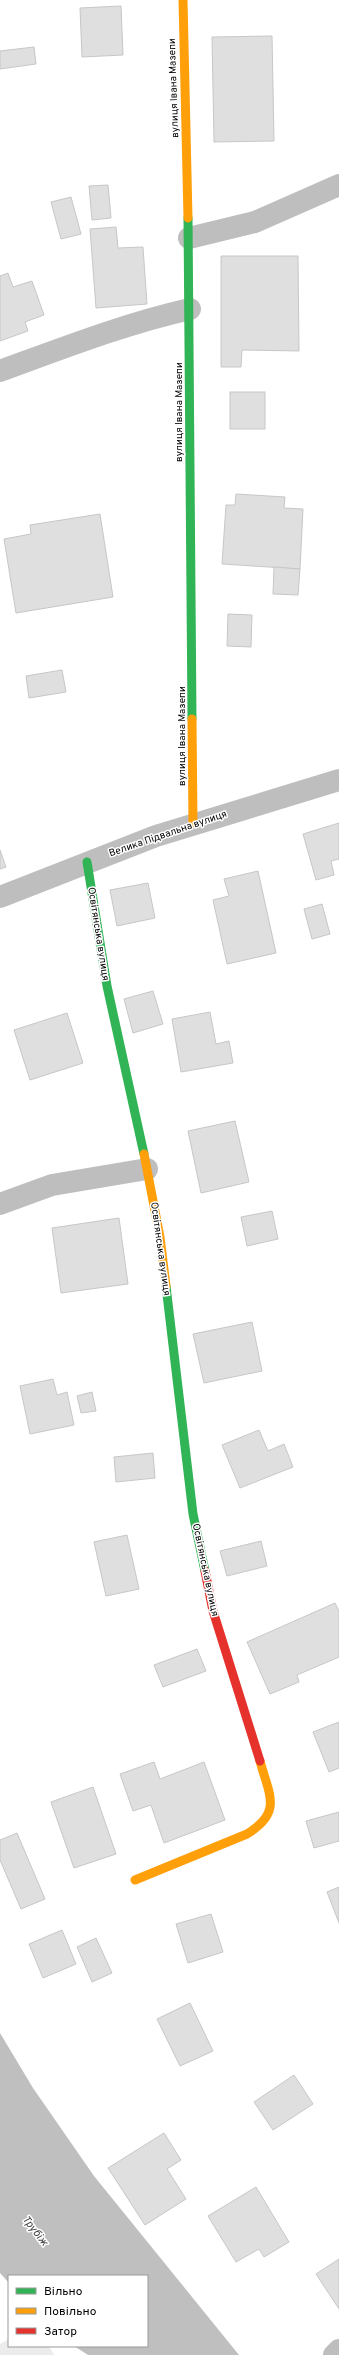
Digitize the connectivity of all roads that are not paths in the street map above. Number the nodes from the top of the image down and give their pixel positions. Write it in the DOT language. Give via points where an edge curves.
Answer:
graph roads {
  1 [pos="183,0"];
  2 [pos="339,185"];
  3 [pos="189,238"];
  4 [pos="190,309"];
  5 [pos="0,371"];
  6 [pos="339,780"];
  7 [pos="193,823"];
  8 [pos="87,862"];
  9 [pos="0,897"];
  10 [pos="147,1169"];
  11 [pos="0,1204"];
  12 [pos="135,1880"];
  13 [pos="339,2350"];
  14 [pos="334,2355"];
  1 -- 3 [label="street, вулиця Івана Мазепи"];
  2 -- 3 [label="street" via="255,222"];
  3 -- 4 [label="street, вулиця Івана Мазепи"];
  4 -- 5 [label="street" via="100,333"];
  4 -- 7 [label="street, вулиця Івана Мазепи"];
  6 -- 7 [label="street, Велика Підвальна вулиця"];
  7 -- 8 [label="street, Велика Підвальна вулиця"];
  8 -- 9 [label="street, Велика Підвальна вулиця"];
  8 -- 10 [label="street, Освітянська вулиця" via="107,986"];
  10 -- 11 [label="street" via="52,1185"];
  10 -- 12 [label="street, Освітянська вулиця" via="160,1237 190,1493 201,1558 215,1617 260,1758 271,1808 268,1818 247,1834"];
  13 -- 14 [label="street"];
}
